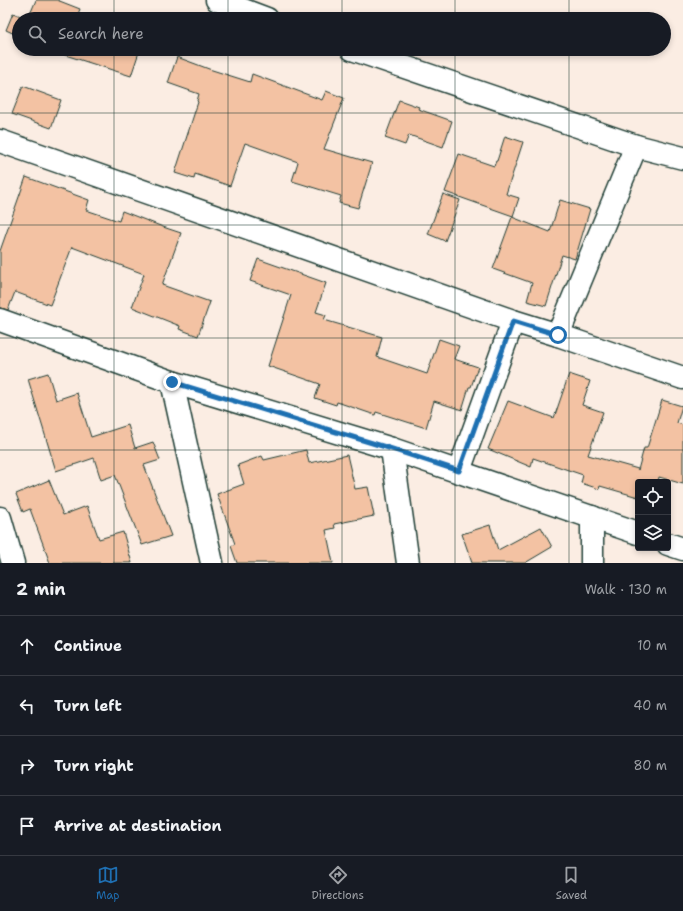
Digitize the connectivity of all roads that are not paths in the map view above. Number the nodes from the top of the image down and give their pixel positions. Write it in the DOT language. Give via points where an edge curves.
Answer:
graph roads {
  1 [pos="217,0"];
  2 [pos="249,12"];
  3 [pos="372,56"];
  4 [pos="0,141"];
  5 [pos="636,146"];
  6 [pos="683,158"];
  7 [pos="0,320"];
  8 [pos="513,321"];
  9 [pos="558,335"];
  10 [pos="683,378"];
  11 [pos="172,382"];
  12 [pos="392,449"];
  13 [pos="459,471"];
  14 [pos="592,517"];
  15 [pos="0,518"];
  16 [pos="635,532"];
  17 [pos="671,545"];
  18 [pos="683,549"];
  19 [pos="13,563"];
  20 [pos="212,563"];
  21 [pos="408,563"];
  22 [pos="592,563"];
  1 -- 2 [label="street"];
  3 -- 5 [label="street"];
  4 -- 8 [label="street"];
  5 -- 6 [label="street"];
  5 -- 9 [label="street"];
  7 -- 11 [label="street"];
  8 -- 9 [label="street"];
  8 -- 13 [label="street"];
  9 -- 10 [label="street"];
  11 -- 12 [label="street"];
  11 -- 20 [label="street"];
  12 -- 13 [label="street"];
  12 -- 21 [label="street"];
  13 -- 14 [label="street"];
  14 -- 16 [label="street"];
  14 -- 22 [label="street"];
  15 -- 19 [label="street"];
  17 -- 18 [label="street"];
}
